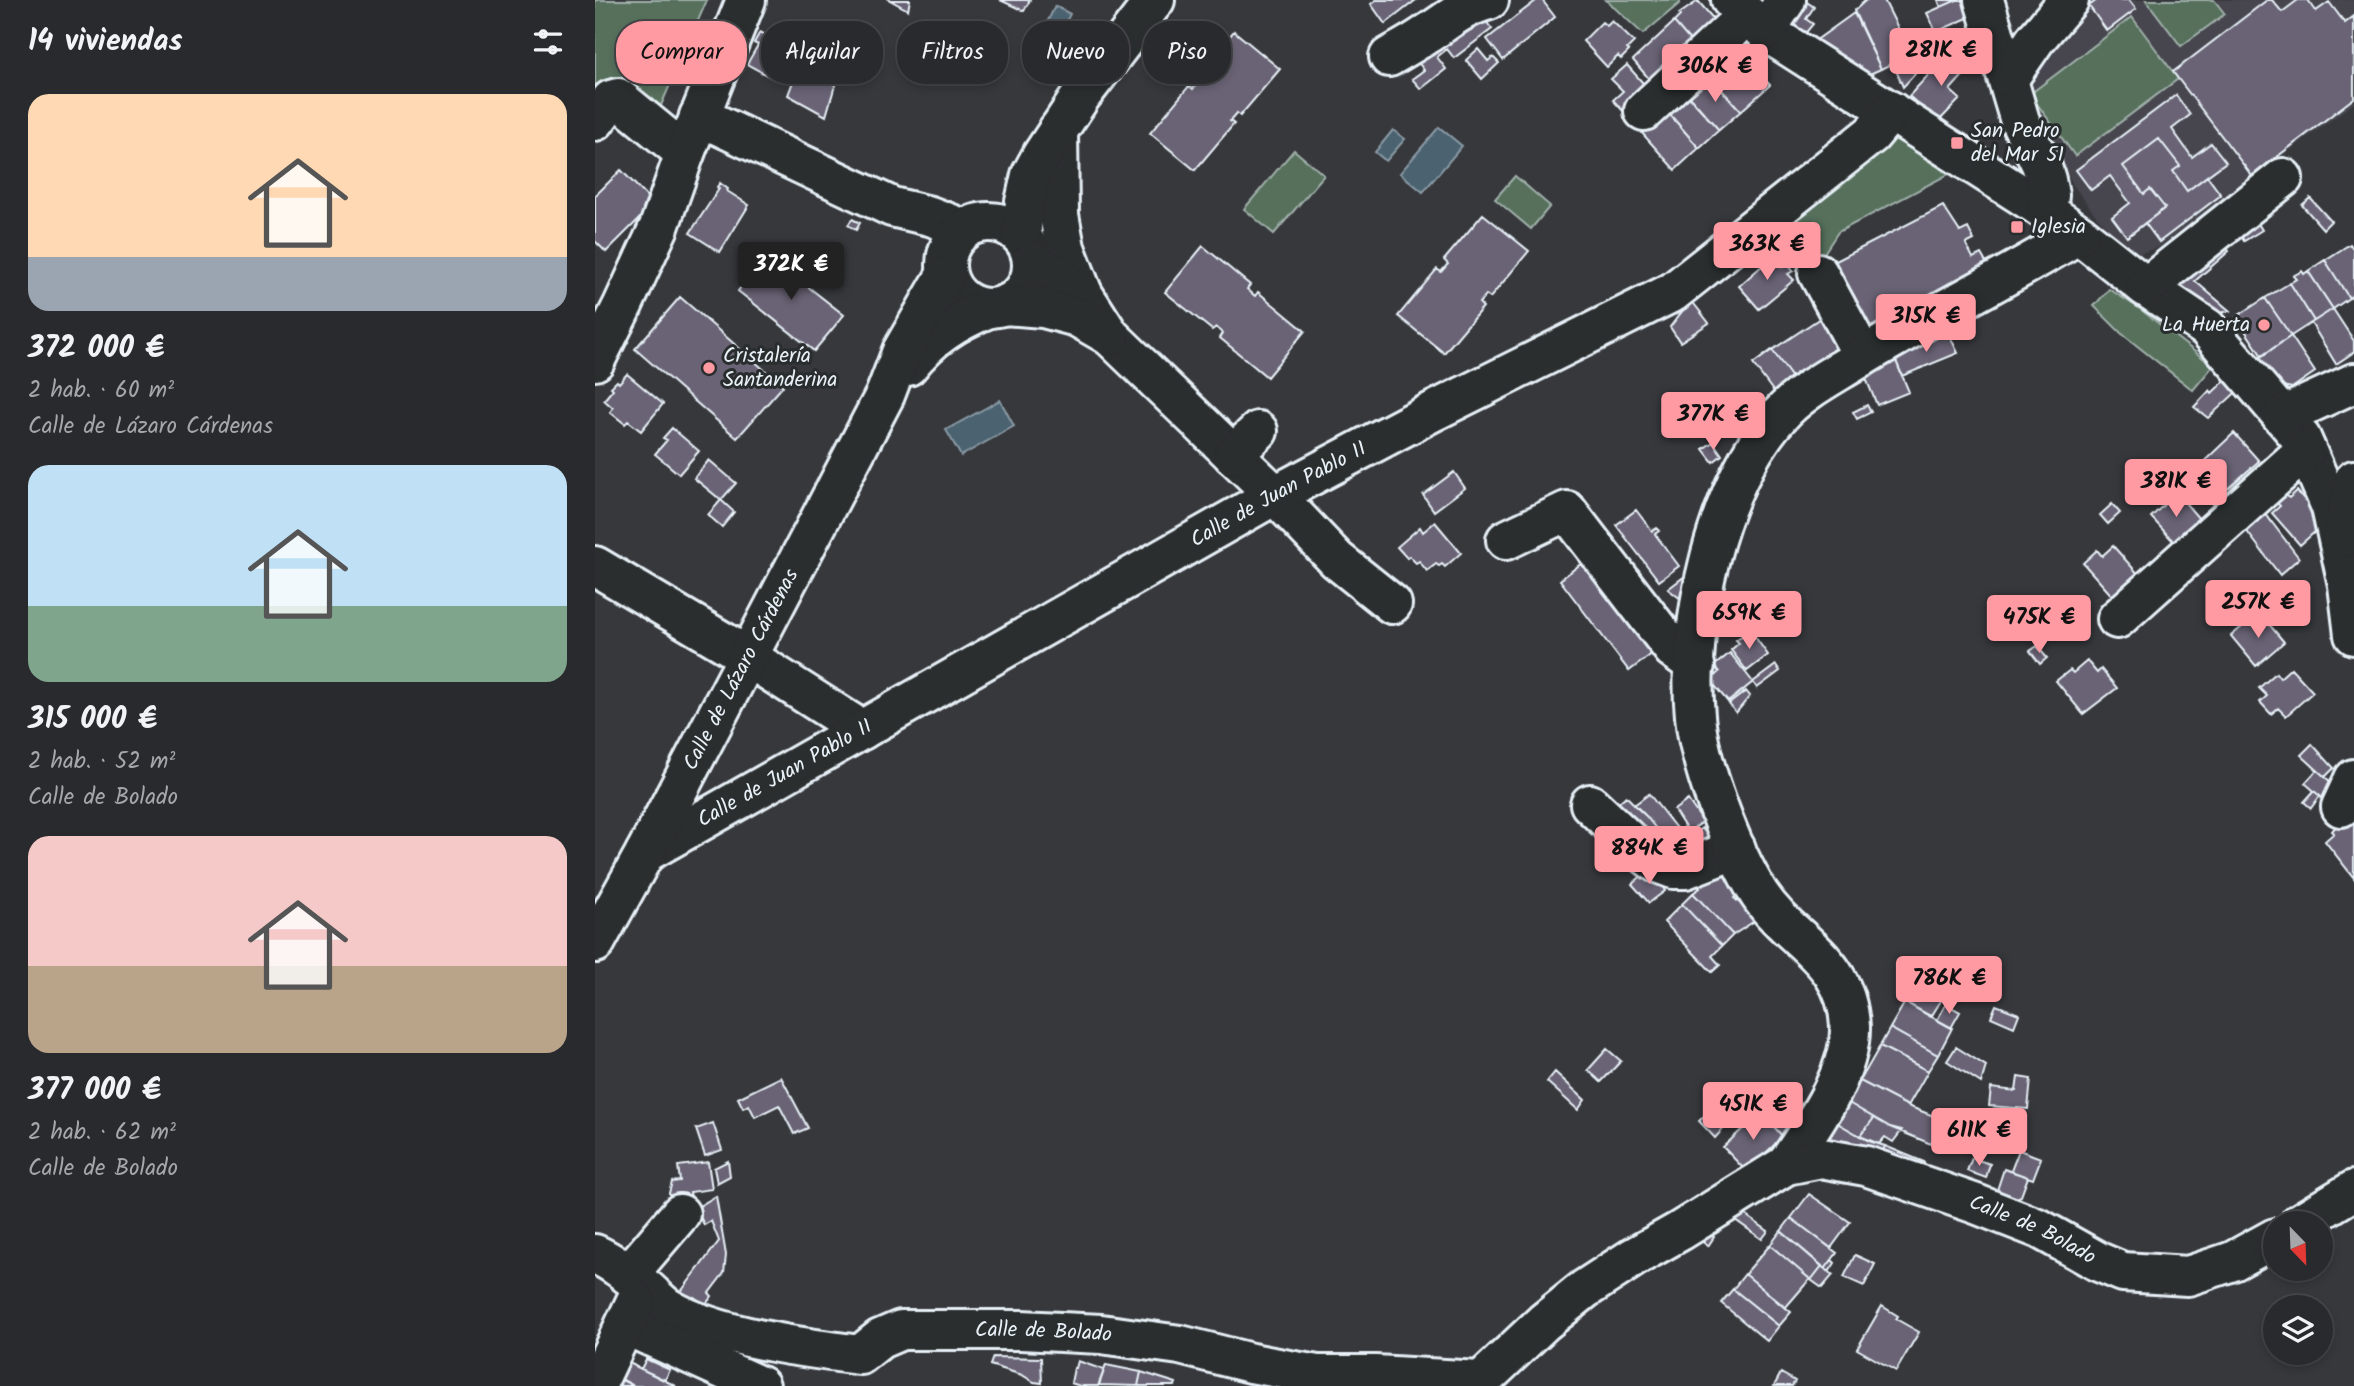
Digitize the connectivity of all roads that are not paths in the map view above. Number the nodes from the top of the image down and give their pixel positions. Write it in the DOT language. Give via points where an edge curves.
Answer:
graph roads {
  1 [pos="746,0"];
  2 [pos="1155,0"];
  3 [pos="1489,0"];
  4 [pos="1786,0"];
  5 [pos="1984,0"];
  6 [pos="2069,0"];
  7 [pos="1747,15"];
  8 [pos="1388,57"];
  9 [pos="2009,78"];
  10 [pos="1644,111"];
  11 [pos="1891,111"];
  12 [pos="699,116"];
  13 [pos="595,121"];
  14 [pos="1059,128"];
  15 [pos="685,153"];
  16 [pos="2283,177"];
  17 [pos="2047,212"];
  18 [pos="2079,234"];
  19 [pos="960,246"];
  20 [pos="1027,249"];
  21 [pos="1818,273"];
  22 [pos="2146,287"];
  23 [pos="1083,294"];
  24 [pos="996,307"];
  25 [pos="1110,336"];
  26 [pos="1863,356"];
  27 [pos="595,361"];
  28 [pos="2354,383"];
  29 [pos="884,395"];
  30 [pos="2282,415"];
  31 [pos="2306,450"];
  32 [pos="2354,480"];
  33 [pos="1275,495"];
  34 [pos="1506,540"];
  35 [pos="2340,544"];
  36 [pos="595,566"];
  37 [pos="1392,604"];
  38 [pos="2117,619"];
  39 [pos="2354,635"];
  40 [pos="747,657"];
  41 [pos="1695,665"];
  42 [pos="862,730"];
  43 [pos="1590,804"];
  44 [pos="1736,849"];
  45 [pos="645,853"];
  46 [pos="595,943"];
  47 [pos="1786,1165"];
  48 [pos="2354,1190"];
  49 [pos="2320,1211"];
  50 [pos="680,1214"];
  51 [pos="2263,1245"];
  52 [pos="595,1254"];
  53 [pos="636,1281"];
  54 [pos="625,1325"];
  55 [pos="853,1370"];
  56 [pos="1478,1383"];
  57 [pos="596,1386"];
  58 [pos="760,1386"];
  1 -- 12 [label="street"];
  2 -- 14 [label="street, Calle de Lázaro Cárdenas"];
  3 -- 8 [label="street" via="1454,14"];
  4 -- 7 [label="street"];
  5 -- 9 [label="street"];
  6 -- 9 [label="street"];
  7 -- 10 [label="street"];
  7 -- 11 [label="street"];
  9 -- 17 [label="street" via="2020,121 2046,180"];
  11 -- 17 [label="street"];
  11 -- 33 [label="street, Calle de Juan Pablo II" via="1872,134 1673,292"];
  12 -- 15 [label="street"];
  12 -- 19 [label="street" via="892,207 926,233"];
  13 -- 15 [label="street" via="611,100 618,99"];
  14 -- 19 [label="street, Calle de Lázaro Cárdenas"];
  14 -- 20 [label="street, Calle de Lázaro Cárdenas" via="1031,175 1025,202"];
  14 -- 23 [label="street" via="1059,215 1065,248"];
  15 -- 27 [label="street" via="659,227"];
  16 -- 22 [label="street"];
  17 -- 18 [label="street"];
  18 -- 22 [label="street"];
  18 -- 26 [label="street, Calle de Bolado"];
  19 -- 20 [label="street" via="999,223 1011,228"];
  19 -- 24 [label="street" via="952,288 975,306"];
  19 -- 29 [label="street, Calle de Lázaro Cárdenas" via="902,351"];
  20 -- 23 [label="street"];
  20 -- 24 [label="street" via="1031,275 1025,288"];
  21 -- 26 [label="street"];
  22 -- 30 [label="street" via="2207,328"];
  23 -- 25 [label="street"];
  24 -- 25 [label="street" via="1043,308 1077,317"];
  24 -- 29 [label="street, Calle de Lázaro Cárdenas" via="937,335"];
  25 -- 33 [label="street" via="1245,443"];
  26 -- 41 [label="street, Calle de Bolado" via="1781,412 1755,445 1730,493 1715,540 1697,622"];
  28 -- 30 [label="street"];
  29 -- 40 [label="street, Calle de Lázaro Cárdenas"];
  30 -- 31 [label="street"];
  31 -- 35 [label="street" via="2331,507"];
  31 -- 38 [label="street"];
  32 -- 35 [label="street"];
  33 -- 37 [label="street" via="1337,560"];
  33 -- 42 [label="street, Calle de Juan Pablo II"];
  34 -- 41 [label="street" via="1567,511 1673,649"];
  35 -- 39 [label="street"];
  36 -- 40 [label="street"];
  40 -- 42 [label="street"];
  40 -- 45 [label="street, Calle de Lázaro Cárdenas"];
  41 -- 44 [label="street, Calle de Bolado" via="1700,746"];
  42 -- 45 [label="street, Calle de Juan Pablo II"];
  43 -- 44 [label="street" via="1637,848 1673,869 1685,869"];
  44 -- 47 [label="street, Calle de Bolado" via="1762,898 1820,955 1837,980 1850,1028 1847,1054 1823,1111"];
  45 -- 46 [label="street, Calle de Lázaro Cárdenas"];
  47 -- 51 [label="street, Calle de Bolado" via="1821,1158 1866,1166 2040,1229 2123,1272 2189,1276"];
  47 -- 56 [label="street, Calle de Bolado" via="1585,1289"];
  48 -- 49 [label="street"];
  50 -- 53 [label="street"];
  52 -- 53 [label="street, Calle de Bolado"];
  53 -- 54 [label="street"];
  53 -- 55 [label="street, Calle de Bolado" via="668,1307 712,1326 781,1343"];
  54 -- 57 [label="street"];
  54 -- 58 [label="street"];
  55 -- 56 [label="street, Calle de Bolado" via="880,1339 901,1330 1047,1331 1180,1345 1317,1375"];
}
